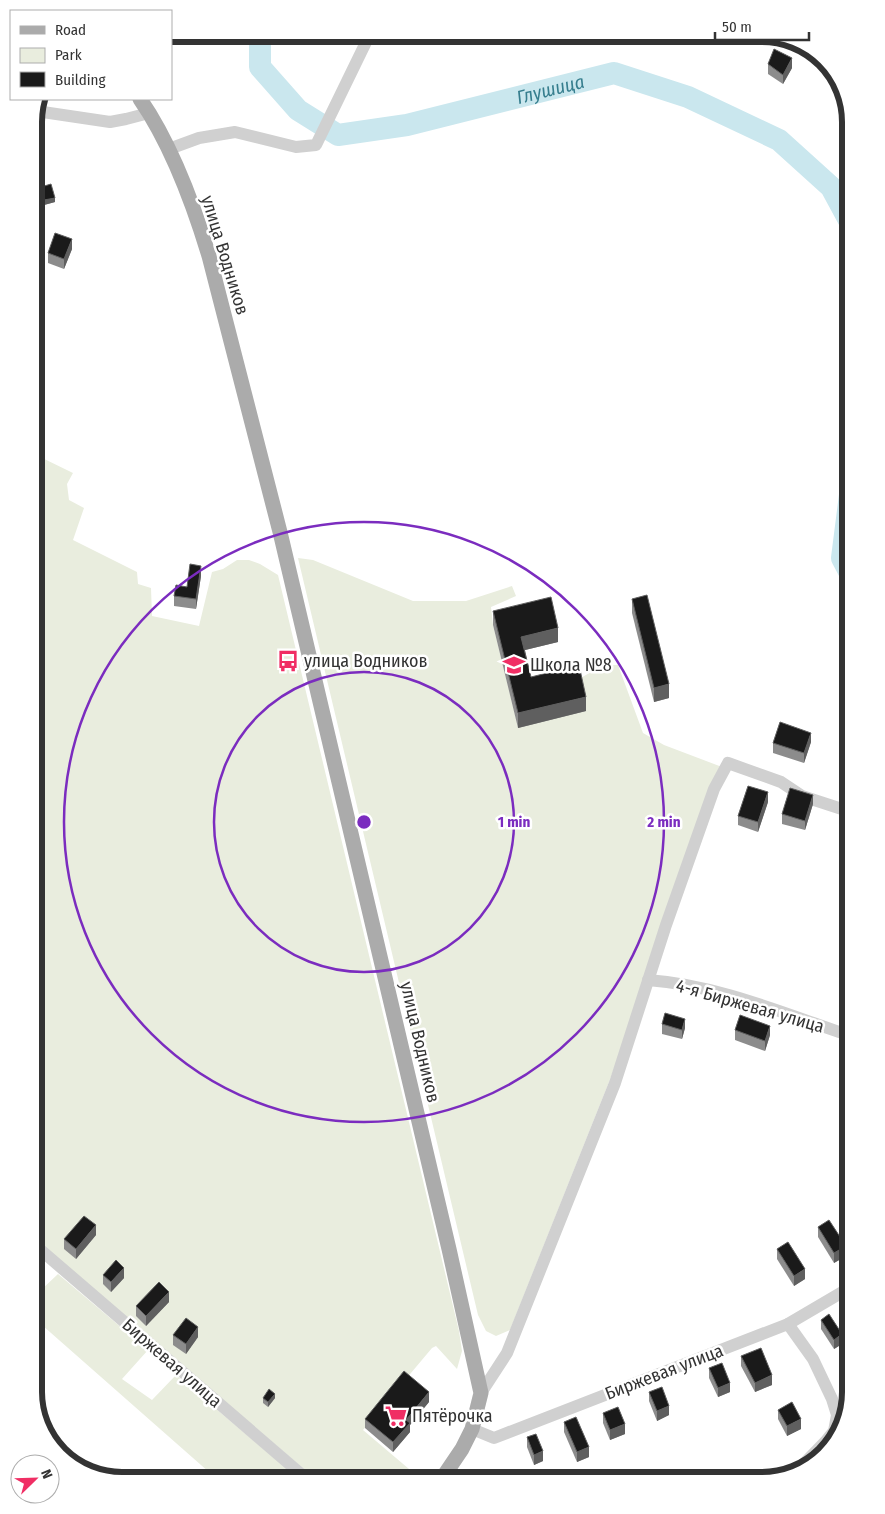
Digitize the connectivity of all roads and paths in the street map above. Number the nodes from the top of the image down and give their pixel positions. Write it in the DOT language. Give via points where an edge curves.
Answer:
graph roads {
  1 [pos="366,42"];
  2 [pos="141,100"];
  3 [pos="44,112"];
  4 [pos="149,113"];
  5 [pos="169,149"];
  6 [pos="842,809"];
  7 [pos="648,980"];
  8 [pos="842,1033"];
  9 [pos="42,1251"];
  10 [pos="842,1293"];
  11 [pos="788,1324"];
  12 [pos="481,1394"];
  13 [pos="835,1423"];
  14 [pos="472,1430"];
  15 [pos="298,1471"];
  16 [pos="447,1472"];
  1 -- 5 [label="street" via="316,145 296,147 235,132 199,138"];
  2 -- 4 [label="main road, улица Водников"];
  3 -- 4 [label="street" via="110,122"];
  4 -- 5 [label="main road, улица Водников"];
  5 -- 12 [label="main road, улица Водников" via="203,235 278,522"];
  6 -- 7 [label="street" via="802,796 781,782 728,763 714,789"];
  7 -- 8 [label="street, 4-я Биржевая улица" via="726,994"];
  7 -- 12 [label="street" via="615,1083 522,1316 507,1353"];
  9 -- 15 [label="street, Биржевая улица"];
  10 -- 11 [label="street, Биржевая улица"];
  11 -- 13 [label="street" via="813,1359 832,1399 837,1415"];
  11 -- 14 [label="street, Биржевая улица" via="494,1438"];
  12 -- 14 [label="main road"];
  14 -- 16 [label="main road"];
}
